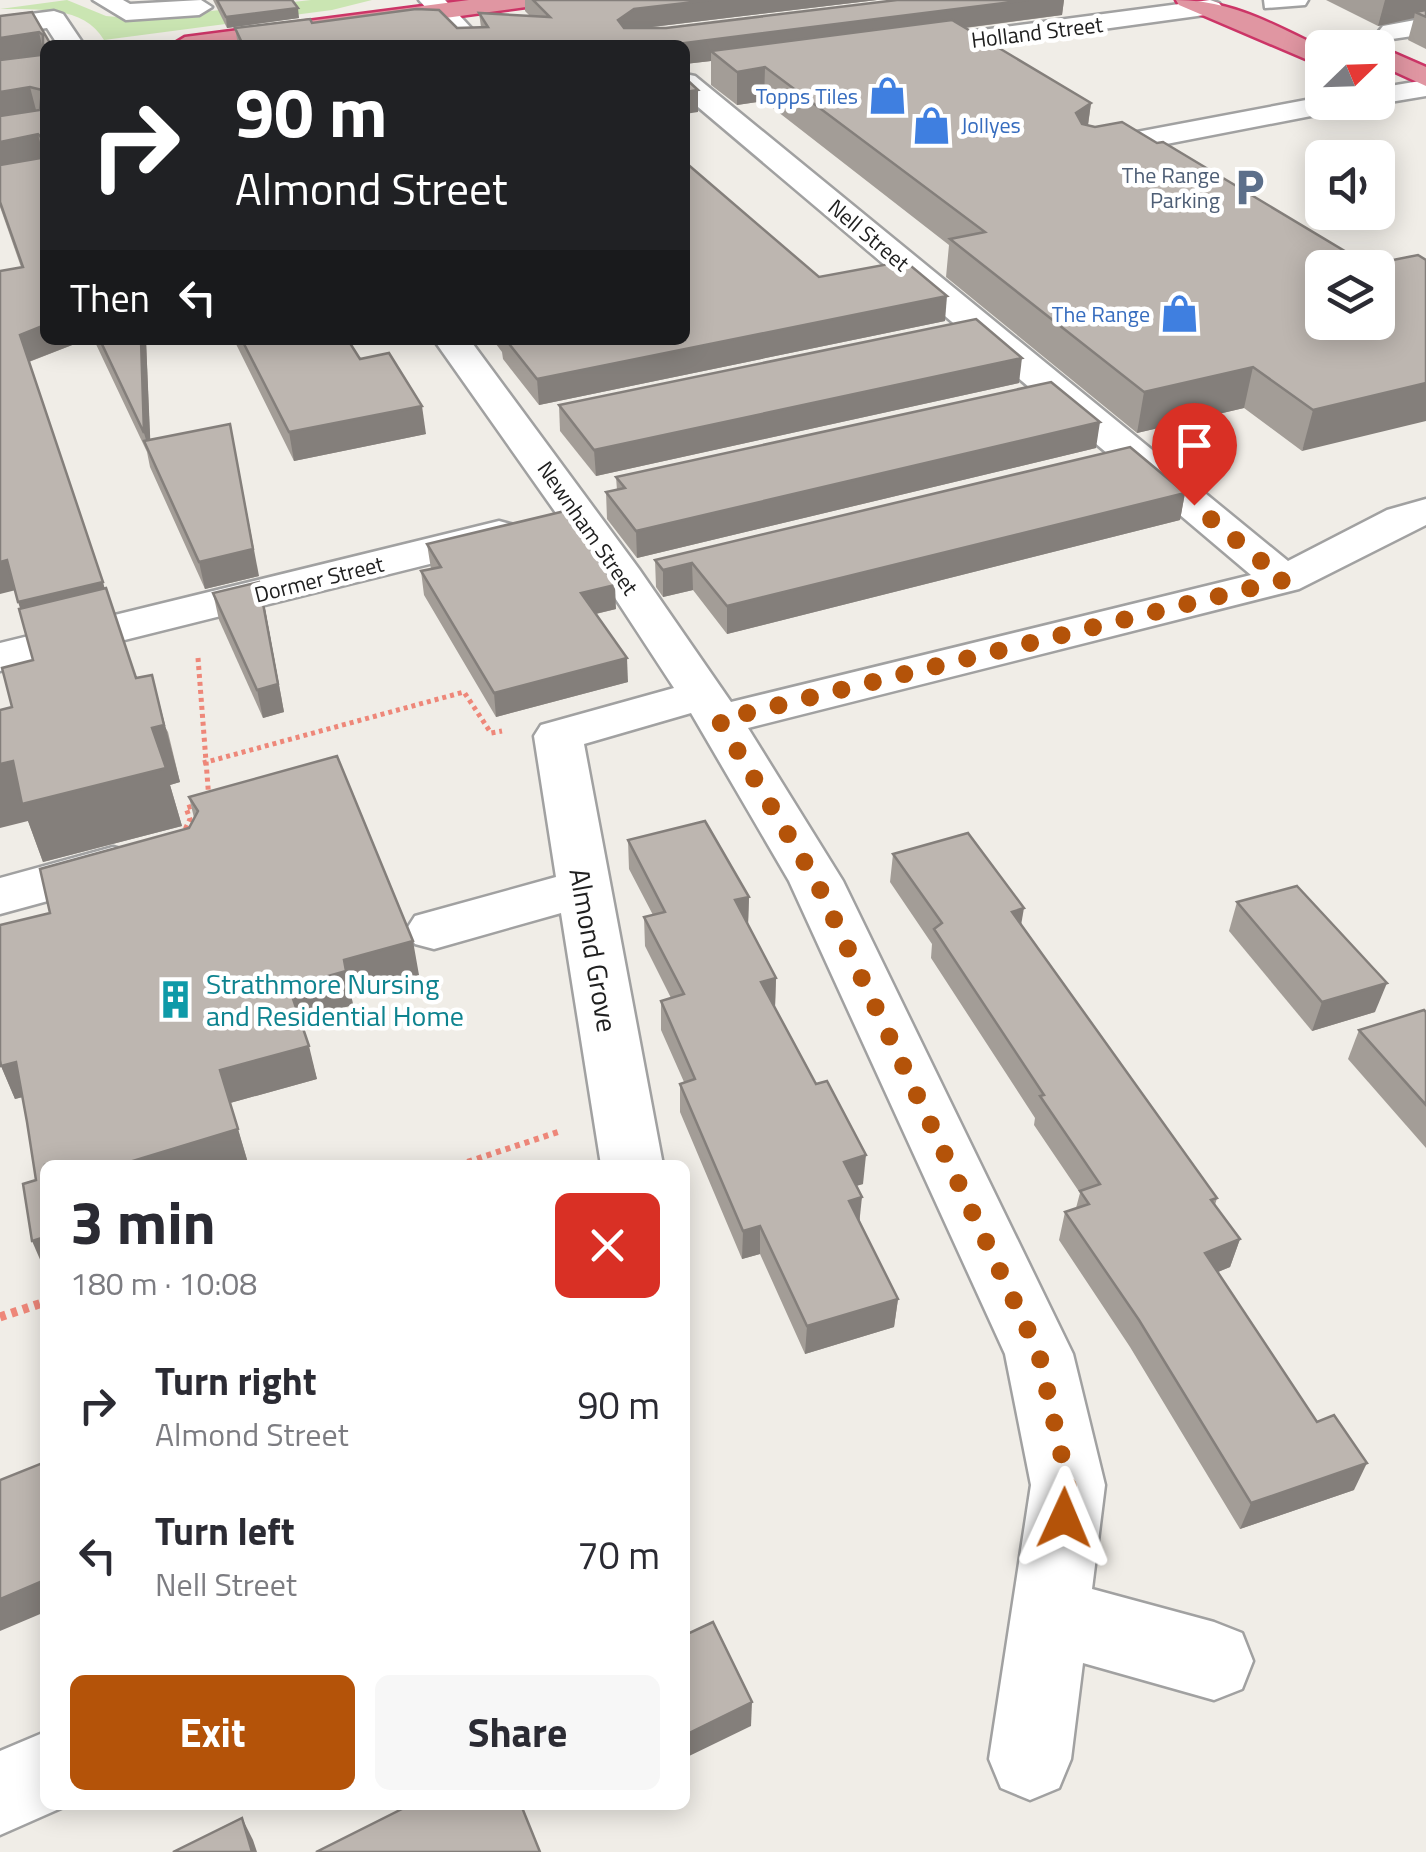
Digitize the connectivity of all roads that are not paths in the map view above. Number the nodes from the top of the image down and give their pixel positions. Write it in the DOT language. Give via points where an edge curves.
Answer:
graph roads {
  1 [pos="104,0"];
  2 [pos="526,0"];
  3 [pos="1058,0"];
  4 [pos="1279,1"];
  5 [pos="480,2"];
  6 [pos="1199,4"];
  7 [pos="436,5"];
  8 [pos="199,6"];
  9 [pos="1319,23"];
  10 [pos="1100,24"];
  11 [pos="0,26"];
  12 [pos="1426,26"];
  13 [pos="1395,37"];
  14 [pos="68,40"];
  15 [pos="239,40"];
  16 [pos="469,40"];
  17 [pos="883,51"];
  18 [pos="1305,51"];
  19 [pos="1395,58"];
  20 [pos="724,72"];
  21 [pos="1426,78"];
  22 [pos="690,79"];
  23 [pos="690,84"];
  24 [pos="1426,88"];
  25 [pos="1395,90"];
  26 [pos="1395,96"];
  27 [pos="1305,109"];
  28 [pos="1426,109"];
  29 [pos="1089,150"];
  30 [pos="980,328"];
  31 [pos="941,336"];
  32 [pos="457,345"];
  33 [pos="1055,390"];
  34 [pos="1017,398"];
  35 [pos="584,500"];
  36 [pos="1426,511"];
  37 [pos="1284,580"];
  38 [pos="0,657"];
  39 [pos="711,707"];
  40 [pos="178,846"];
  41 [pos="584,888"];
  42 [pos="0,896"];
  43 [pos="434,930"];
  44 [pos="631,1160"];
  45 [pos="1051,1616"];
  46 [pos="1214,1661"];
  47 [pos="1030,1759"];
  48 [pos="40,1775"];
  49 [pos="0,1793"];
  1 -- 8 [label="street" via="126,12"];
  2 -- 5 [label="highway"];
  3 -- 10 [label="street"];
  4 -- 9 [label="highway"];
  5 -- 7 [label="highway"];
  6 -- 10 [label="street, Holland Street"];
  6 -- 18 [label="highway"];
  7 -- 15 [label="highway"];
  7 -- 16 [label="street"];
  10 -- 17 [label="street, Holland Street"];
  11 -- 14 [label="street" via="54,20"];
  12 -- 13 [label="street"];
  19 -- 21 [label="highway"];
  20 -- 22 [label="street"];
  23 -- 30 [label="street, Nell Street"];
  24 -- 25 [label="street"];
  26 -- 28 [label="highway"];
  27 -- 29 [label="street"];
  30 -- 31 [label="street"];
  30 -- 33 [label="street, Nell Street"];
  32 -- 35 [label="street, Newnham Street" via="535,421"];
  33 -- 34 [label="street"];
  33 -- 37 [label="street, Nell Street" via="1115,460"];
  35 -- 38 [label="street, Dormer Street"];
  35 -- 39 [label="street, Newnham Street" via="643,574"];
  36 -- 37 [label="street"];
  37 -- 39 [label="street"];
  39 -- 41 [label="street, Almond Grove" via="558,736"];
  39 -- 45 [label="street, Newnham Street" via="816,881 1039,1354 1068,1484"];
  40 -- 42 [label="street"];
  41 -- 43 [label="street"];
  41 -- 44 [label="street, Almond Grove"];
  45 -- 46 [label="street"];
  45 -- 47 [label="street, Newnham Street"];
  48 -- 49 [label="street"];
}
